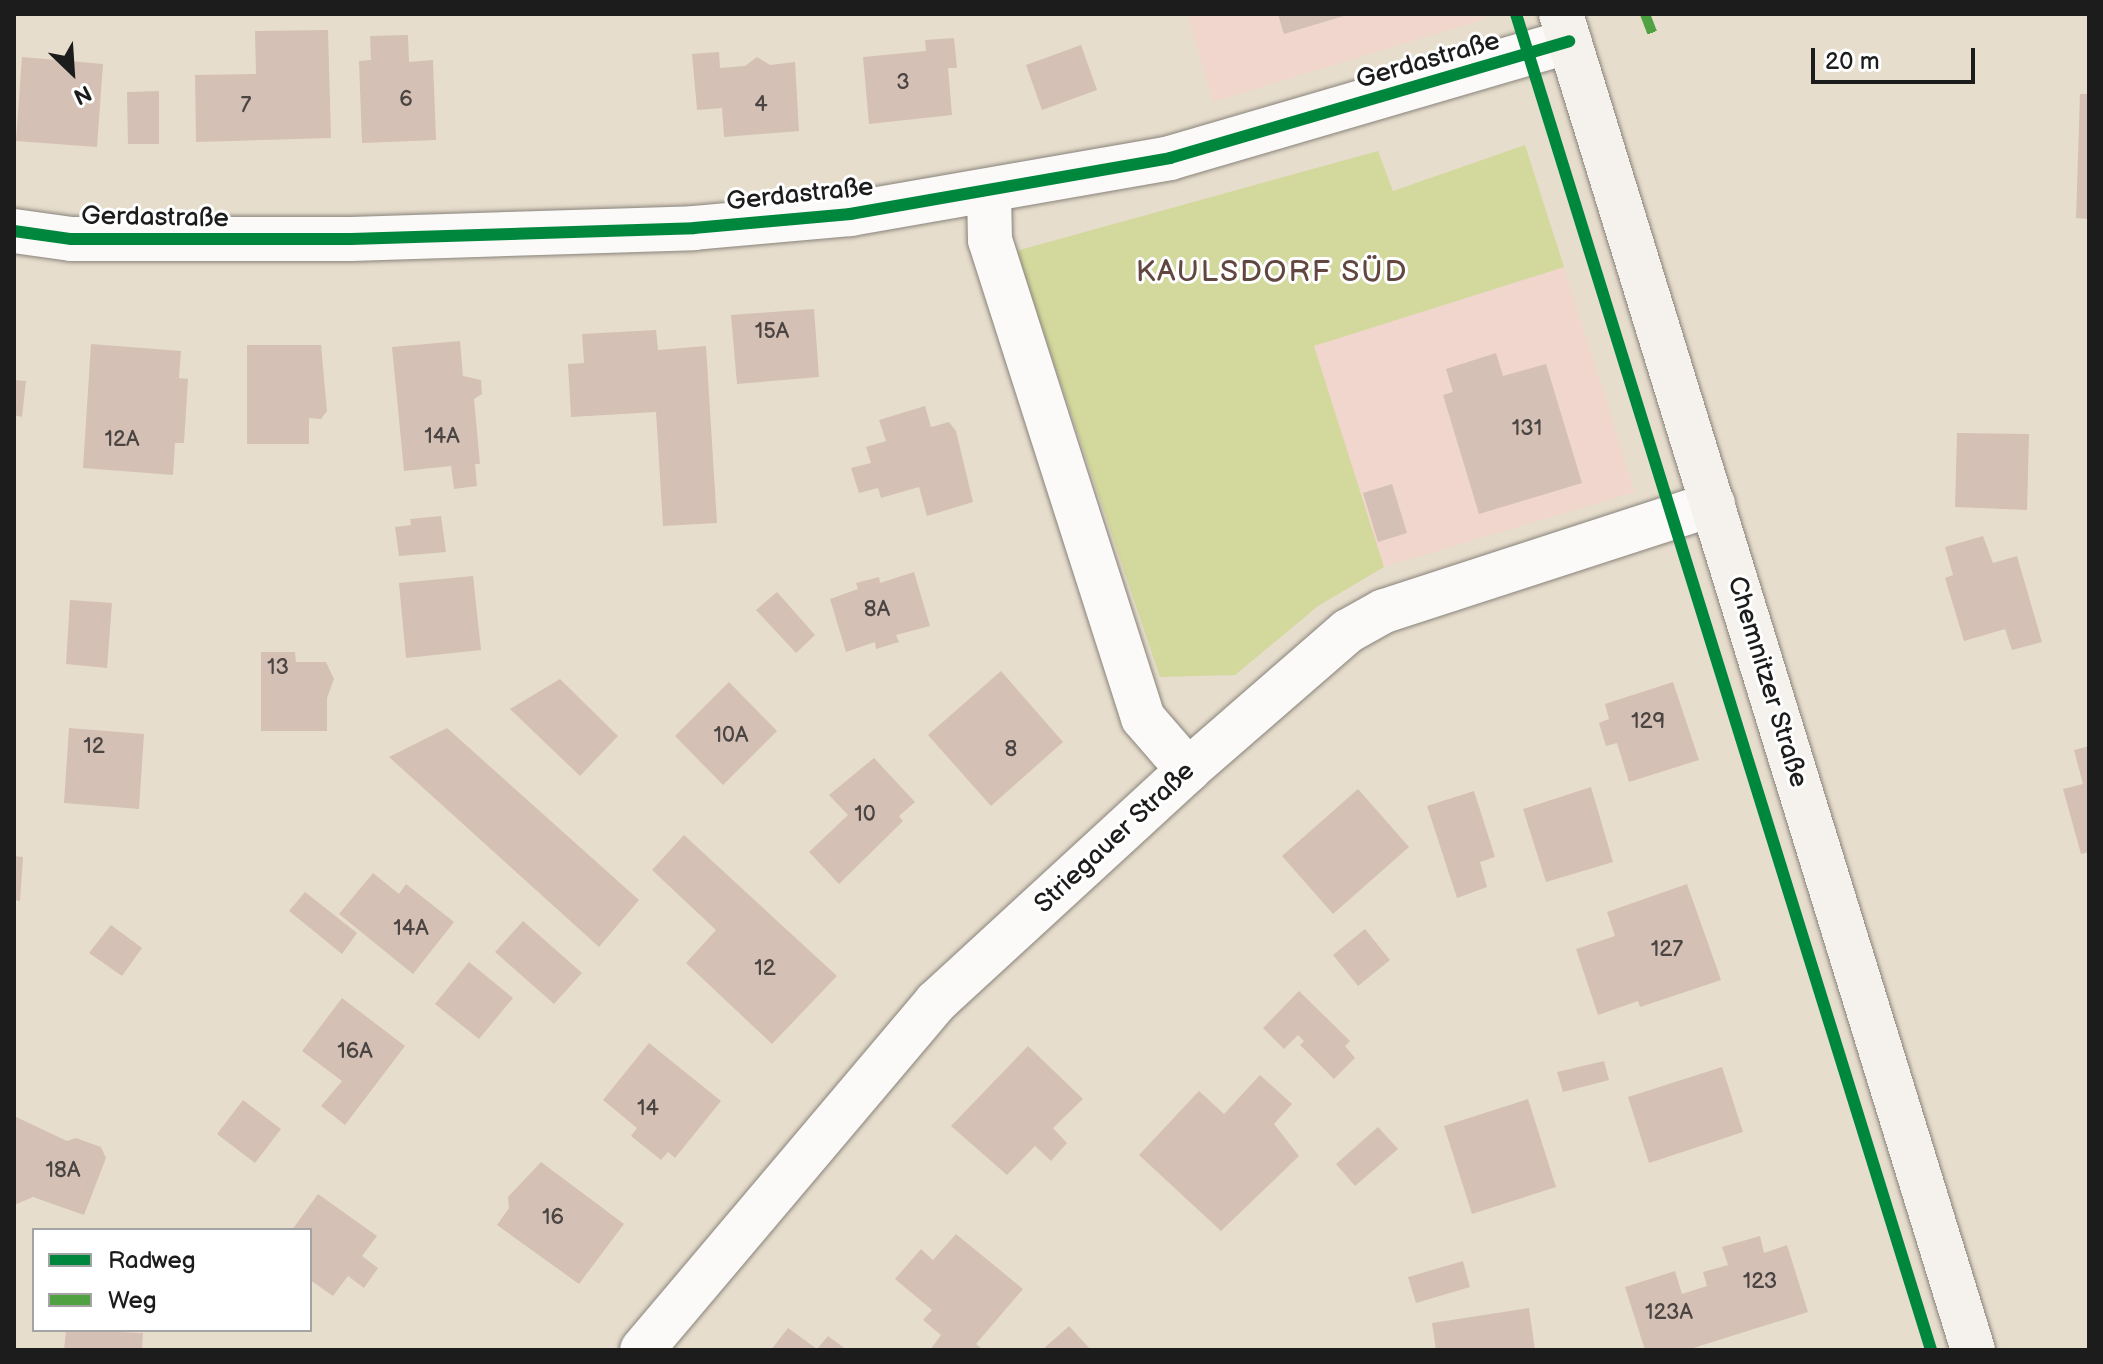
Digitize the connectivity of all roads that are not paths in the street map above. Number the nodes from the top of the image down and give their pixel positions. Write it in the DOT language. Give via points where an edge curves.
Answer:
graph roads {
  1 [pos="1565,27"];
  2 [pos="989,193"];
  3 [pos="14,231"];
  4 [pos="1713,504"];
  5 [pos="1188,770"];
  6 [pos="642,1350"];
  7 [pos="1973,1350"];
  1 -- 2 [label="street, Gerdastraße" via="1170,158"];
  1 -- 4 [label="main road, Chemnitzer Straße"];
  2 -- 3 [label="street, Gerdastraße" via="694,228 231,241 71,239"];
  2 -- 5 [label="street" via="990,240 1143,718"];
  4 -- 5 [label="street, Striegauer Straße" via="1384,611 1348,631"];
  4 -- 7 [label="main road, Chemnitzer Straße"];
  5 -- 6 [label="street, Striegauer Straße" via="936,1002"];
}
